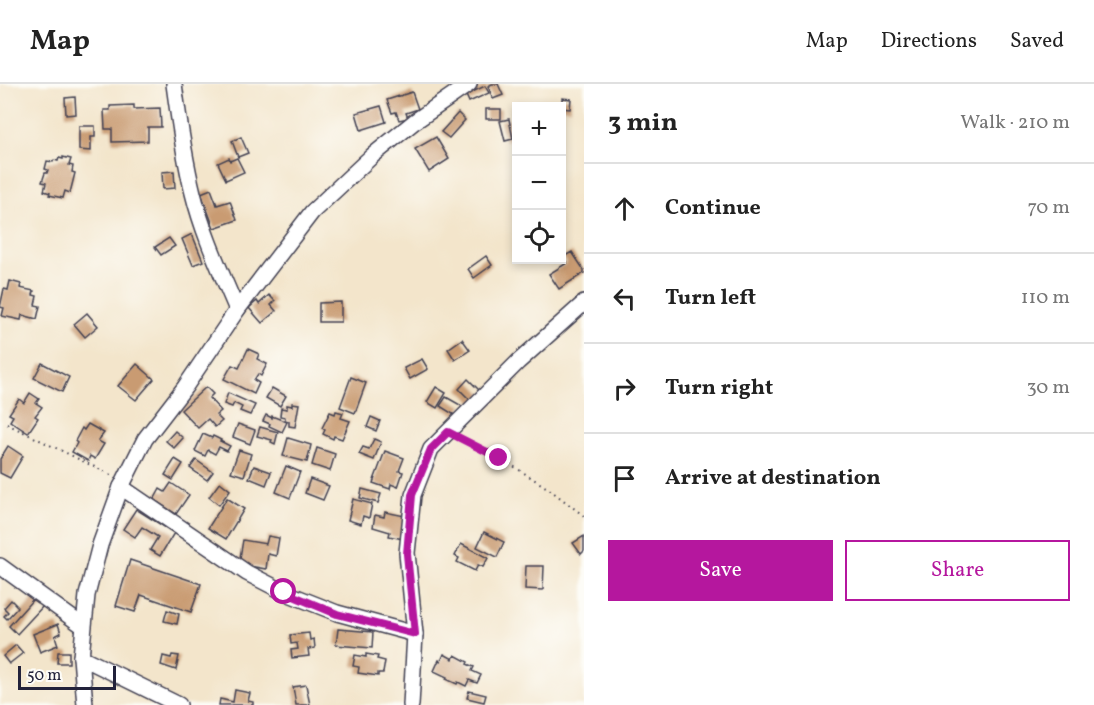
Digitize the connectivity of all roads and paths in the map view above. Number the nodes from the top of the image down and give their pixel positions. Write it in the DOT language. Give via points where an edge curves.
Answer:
graph roads {
  1 [pos="174,84"];
  2 [pos="469,84"];
  3 [pos="584,303"];
  4 [pos="237,310"];
  5 [pos="7,424"];
  6 [pos="448,432"];
  7 [pos="122,484"];
  8 [pos="584,516"];
  9 [pos="0,566"];
  10 [pos="83,626"];
  11 [pos="415,634"];
  12 [pos="81,657"];
  13 [pos="85,705"];
  14 [pos="179,705"];
  15 [pos="411,705"];
  1 -- 4 [label="street" via="194,196"];
  2 -- 4 [label="street" via="380,149 312,212"];
  3 -- 6 [label="street"];
  4 -- 7 [label="street" via="146,439"];
  5 -- 7 [label="path"];
  6 -- 8 [label="path" via="509,464"];
  6 -- 11 [label="street" via="431,449 412,495 407,554"];
  7 -- 10 [label="street" via="100,544"];
  7 -- 11 [label="street" via="247,573 284,592 337,614"];
  9 -- 10 [label="street"];
  10 -- 12 [label="street"];
  11 -- 15 [label="street"];
  12 -- 13 [label="street"];
  12 -- 14 [label="street"];
}
